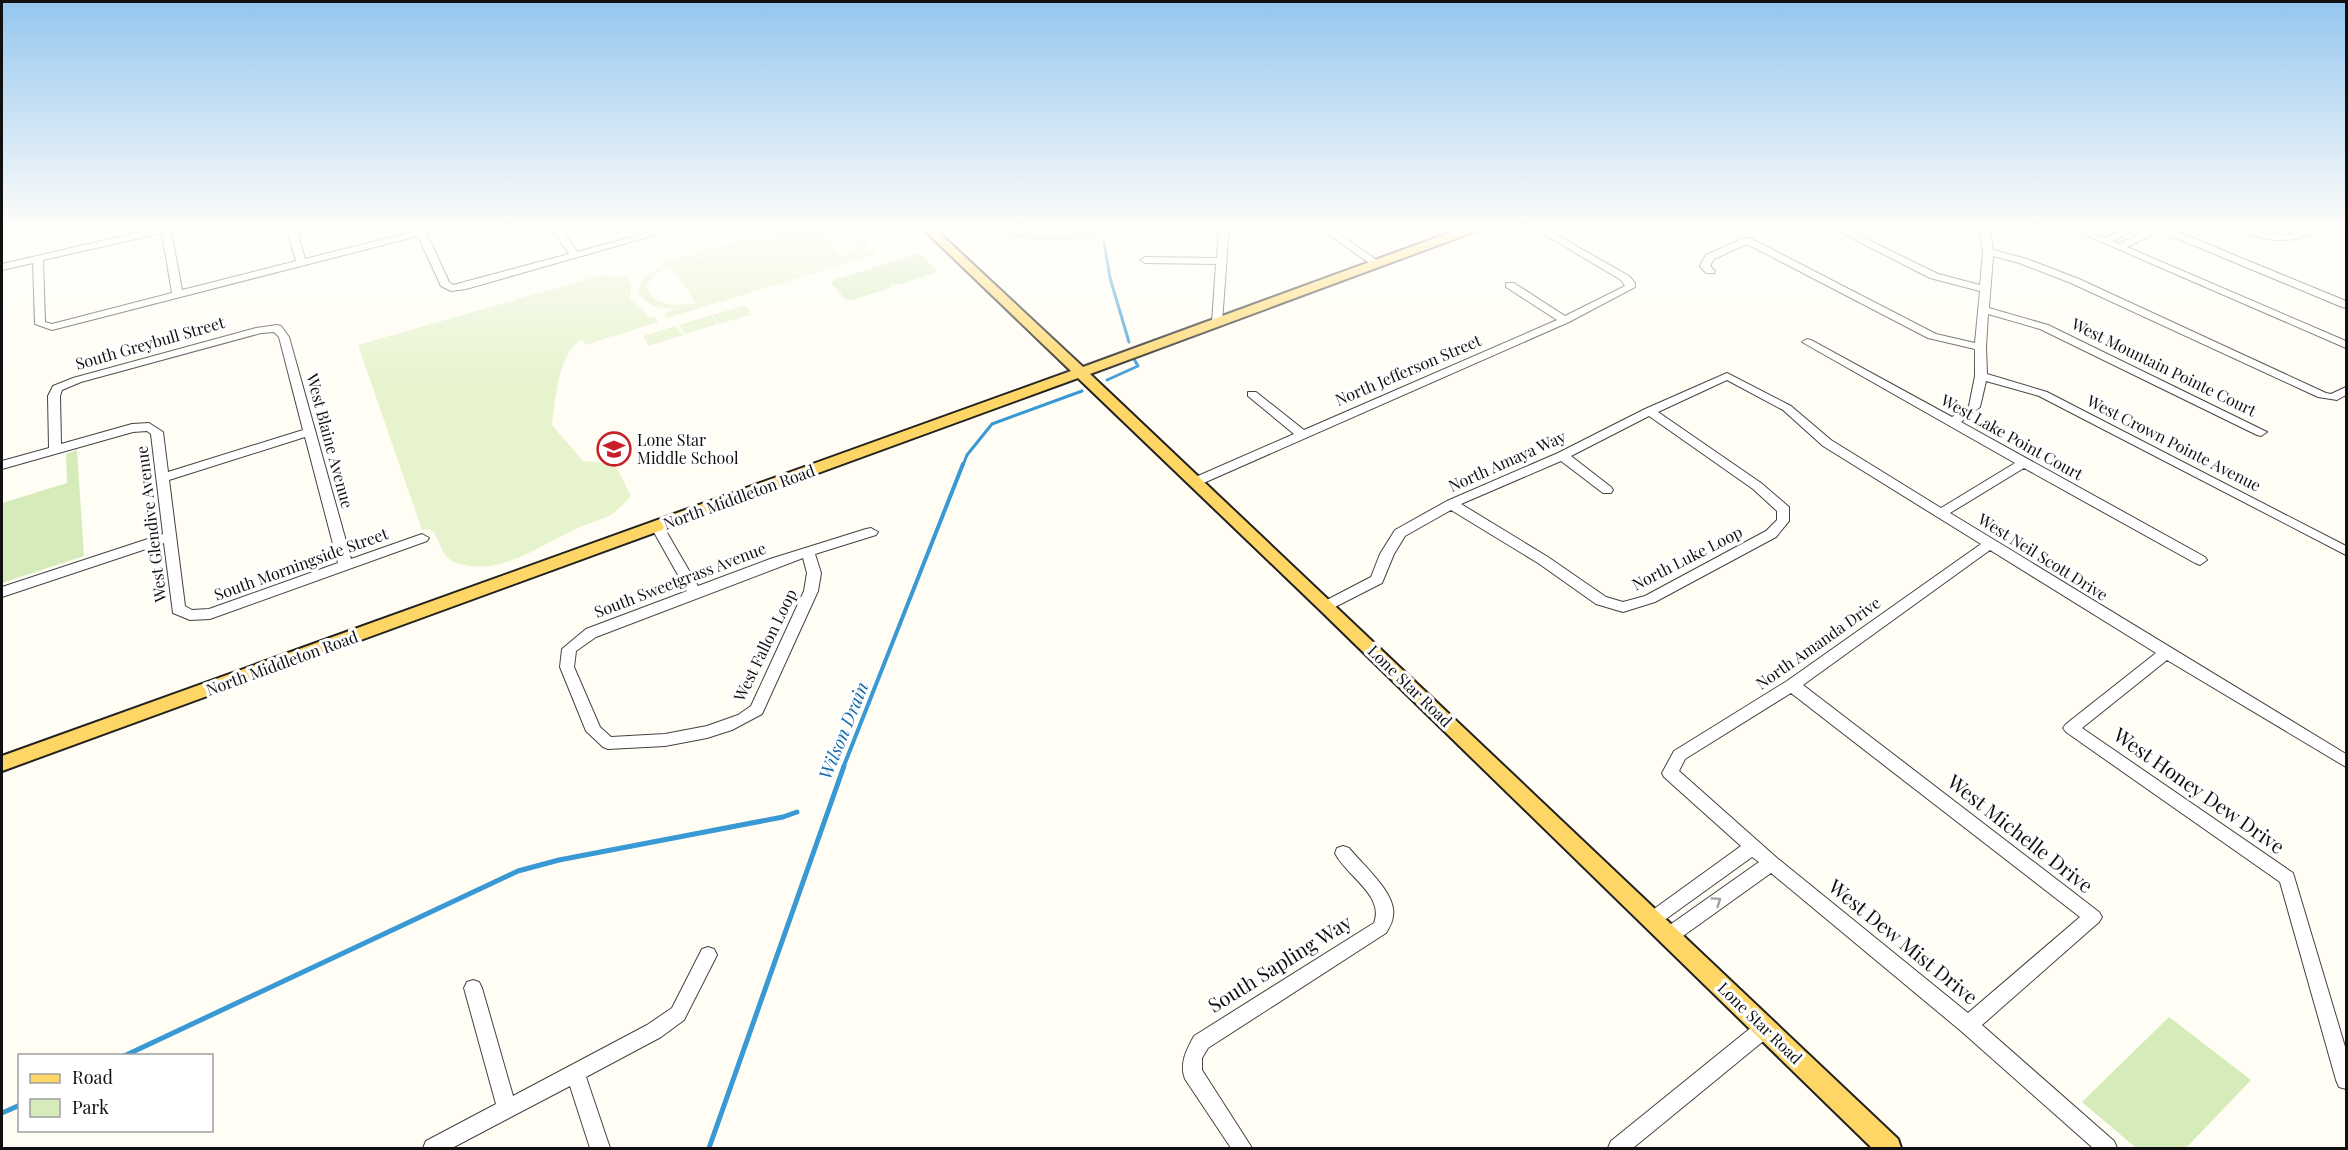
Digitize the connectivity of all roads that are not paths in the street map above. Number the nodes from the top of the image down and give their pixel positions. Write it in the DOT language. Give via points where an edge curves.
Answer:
graph roads {
  1 [pos="39,281"];
  2 [pos="176,281"];
  3 [pos="237,281"];
  4 [pos="444,281"];
  5 [pos="478,281"];
  6 [pos="985,281"];
  7 [pos="1220,281"];
  8 [pos="1328,281"];
  9 [pos="1626,281"];
  10 [pos="1825,281"];
  11 [pos="1952,281"];
  12 [pos="1986,281"];
  13 [pos="2074,281"];
  14 [pos="2198,281"];
  15 [pos="2288,281"];
  16 [pos="1510,285"];
  17 [pos="1985,289"];
  18 [pos="178,296"];
  19 [pos="2346,305"];
  20 [pos="1985,310"];
  21 [pos="1565,320"];
  22 [pos="1217,322"];
  23 [pos="277,328"];
  24 [pos="1808,342"];
  25 [pos="2346,345"];
  26 [pos="1980,347"];
  27 [pos="1082,372"];
  28 [pos="1727,376"];
  29 [pos="1982,376"];
  30 [pos="2346,390"];
  31 [pos="1252,394"];
  32 [pos="1649,411"];
  33 [pos="1952,423"];
  34 [pos="310,432"];
  35 [pos="2261,432"];
  36 [pos="1302,434"];
  37 [pos="55,449"];
  38 [pos="1562,456"];
  39 [pos="2025,462"];
  40 [pos="2,465"];
  41 [pos="162,478"];
  42 [pos="1195,482"];
  43 [pos="1607,490"];
  44 [pos="1451,504"];
  45 [pos="1940,514"];
  46 [pos="657,527"];
  47 [pos="870,532"];
  48 [pos="168,537"];
  49 [pos="422,538"];
  50 [pos="1990,544"];
  51 [pos="2346,551"];
  52 [pos="808,552"];
  53 [pos="2200,560"];
  54 [pos="346,566"];
  55 [pos="2,592"];
  56 [pos="695,593"];
  57 [pos="1326,606"];
  58 [pos="190,615"];
  59 [pos="568,649"];
  60 [pos="2166,652"];
  61 [pos="1792,685"];
  62 [pos="2346,761"];
  63 [pos="2,764"];
  64 [pos="1670,773"];
  65 [pos="1753,847"];
  66 [pos="1342,853"];
  67 [pos="1771,863"];
  68 [pos="1653,919"];
  69 [pos="1670,935"];
  70 [pos="708,955"];
  71 [pos="473,988"];
  72 [pos="1968,1025"];
  73 [pos="1765,1028"];
  74 [pos="575,1073"];
  75 [pos="2346,1080"];
  76 [pos="507,1110"];
  77 [pos="433,1149"];
  78 [pos="600,1149"];
  79 [pos="1242,1149"];
  80 [pos="1618,1149"];
  81 [pos="1889,1149"];
  82 [pos="2107,1149"];
  1 -- 18 [label="street" via="40,324 47,327"];
  2 -- 18 [label="street"];
  3 -- 18 [label="street"];
  4 -- 5 [label="street" via="451,288"];
  6 -- 27 [label="main road, Lone Star Road"];
  7 -- 22 [label="street"];
  8 -- 22 [label="main road, North Middleton Road"];
  9 -- 21 [label="street, North Jefferson Street" via="1630,287"];
  10 -- 26 [label="street" via="1932,336"];
  11 -- 17 [label="street"];
  12 -- 17 [label="street"];
  13 -- 30 [label="street" via="2306,388 2332,398"];
  14 -- 25 [label="street"];
  15 -- 19 [label="street"];
  16 -- 21 [label="street"];
  17 -- 20 [label="street"];
  20 -- 26 [label="street"];
  20 -- 35 [label="street, West Mountain Pointe Court" via="2044,327"];
  21 -- 36 [label="street, North Jefferson Street"];
  22 -- 27 [label="main road, North Middleton Road"];
  23 -- 34 [label="street, West Blaine Avenue" via="284,337"];
  23 -- 37 [label="street, South Greybull Street" via="57,388"];
  24 -- 33 [label="street, West Lake Point Court"];
  26 -- 29 [label="street"];
  27 -- 42 [label="main road, Lone Star Road"];
  27 -- 46 [label="main road, North Middleton Road"];
  28 -- 32 [label="street, North Amaya Way"];
  28 -- 45 [label="street, West Neil Scott Drive" via="1787,408 1827,443"];
  29 -- 33 [label="street" via="1974,407"];
  29 -- 51 [label="street, West Crown Pointe Avenue" via="2043,393"];
  31 -- 36 [label="street"];
  32 -- 38 [label="street, North Amaya Way"];
  32 -- 44 [label="street, North Luke Loop" via="1757,486 1784,510 1783,521 1771,534 1718,563 1623,608 1601,601"];
  33 -- 39 [label="street, West Lake Point Court"];
  34 -- 41 [label="street"];
  34 -- 54 [label="street, West Blaine Avenue"];
  36 -- 42 [label="street, North Jefferson Street"];
  37 -- 40 [label="street"];
  37 -- 41 [label="street, West Glendive Avenue" via="149,427 157,432"];
  38 -- 43 [label="street"];
  38 -- 44 [label="street, North Amaya Way"];
  39 -- 45 [label="street"];
  39 -- 53 [label="street, West Lake Point Court"];
  41 -- 48 [label="street, West Glendive Avenue"];
  42 -- 57 [label="main road, Lone Star Road"];
  44 -- 57 [label="street, North Amaya Way" via="1400,533 1377,580"];
  45 -- 50 [label="street, West Neil Scott Drive"];
  46 -- 56 [label="street"];
  46 -- 63 [label="main road, North Middleton Road"];
  47 -- 52 [label="street, South Sweetgrass Avenue"];
  48 -- 55 [label="street"];
  48 -- 58 [label="street, West Glendive Avenue" via="178,609"];
  49 -- 54 [label="street, South Morningside Street"];
  50 -- 60 [label="street, West Neil Scott Drive"];
  50 -- 61 [label="street, North Amanda Drive"];
  52 -- 56 [label="street, South Sweetgrass Avenue"];
  52 -- 59 [label="street, West Fallon Loop" via="814,573 811,591 757,710 746,720 721,729 633,744 608,743 594,731 585,710 567,666"];
  54 -- 58 [label="street, South Morningside Street" via="210,614"];
  56 -- 59 [label="street, South Sweetgrass Avenue" via="591,633"];
  57 -- 68 [label="main road, Lone Star Road"];
  60 -- 62 [label="street, West Neil Scott Drive"];
  60 -- 75 [label="street, West Honey Dew Drive" via="2071,728 2287,878"];
  61 -- 64 [label="street, North Amanda Drive" via="1679,755"];
  61 -- 72 [label="street, West Michelle Drive" via="2093,917"];
  64 -- 65 [label="street, West Dew Mist Drive"];
  65 -- 67 [label="street, West Dew Mist Drive"];
  65 -- 68 [label="street"];
  66 -- 79 [label="street, South Sapling Way" via="1386,907 1380,928 1201,1042 1193,1056 1192,1072"];
  69 -- 67 [label="street, one-way"];
  67 -- 72 [label="street, West Dew Mist Drive"];
  68 -- 69 [label="main road, Lone Star Road"];
  69 -- 73 [label="main road, Lone Star Road"];
  70 -- 74 [label="street" via="678,1014"];
  71 -- 76 [label="street"];
  72 -- 82 [label="street, West Dew Mist Drive"];
  73 -- 80 [label="street"];
  73 -- 81 [label="main road, Lone Star Road"];
  74 -- 76 [label="street"];
  74 -- 78 [label="street"];
  76 -- 77 [label="street"];
}
